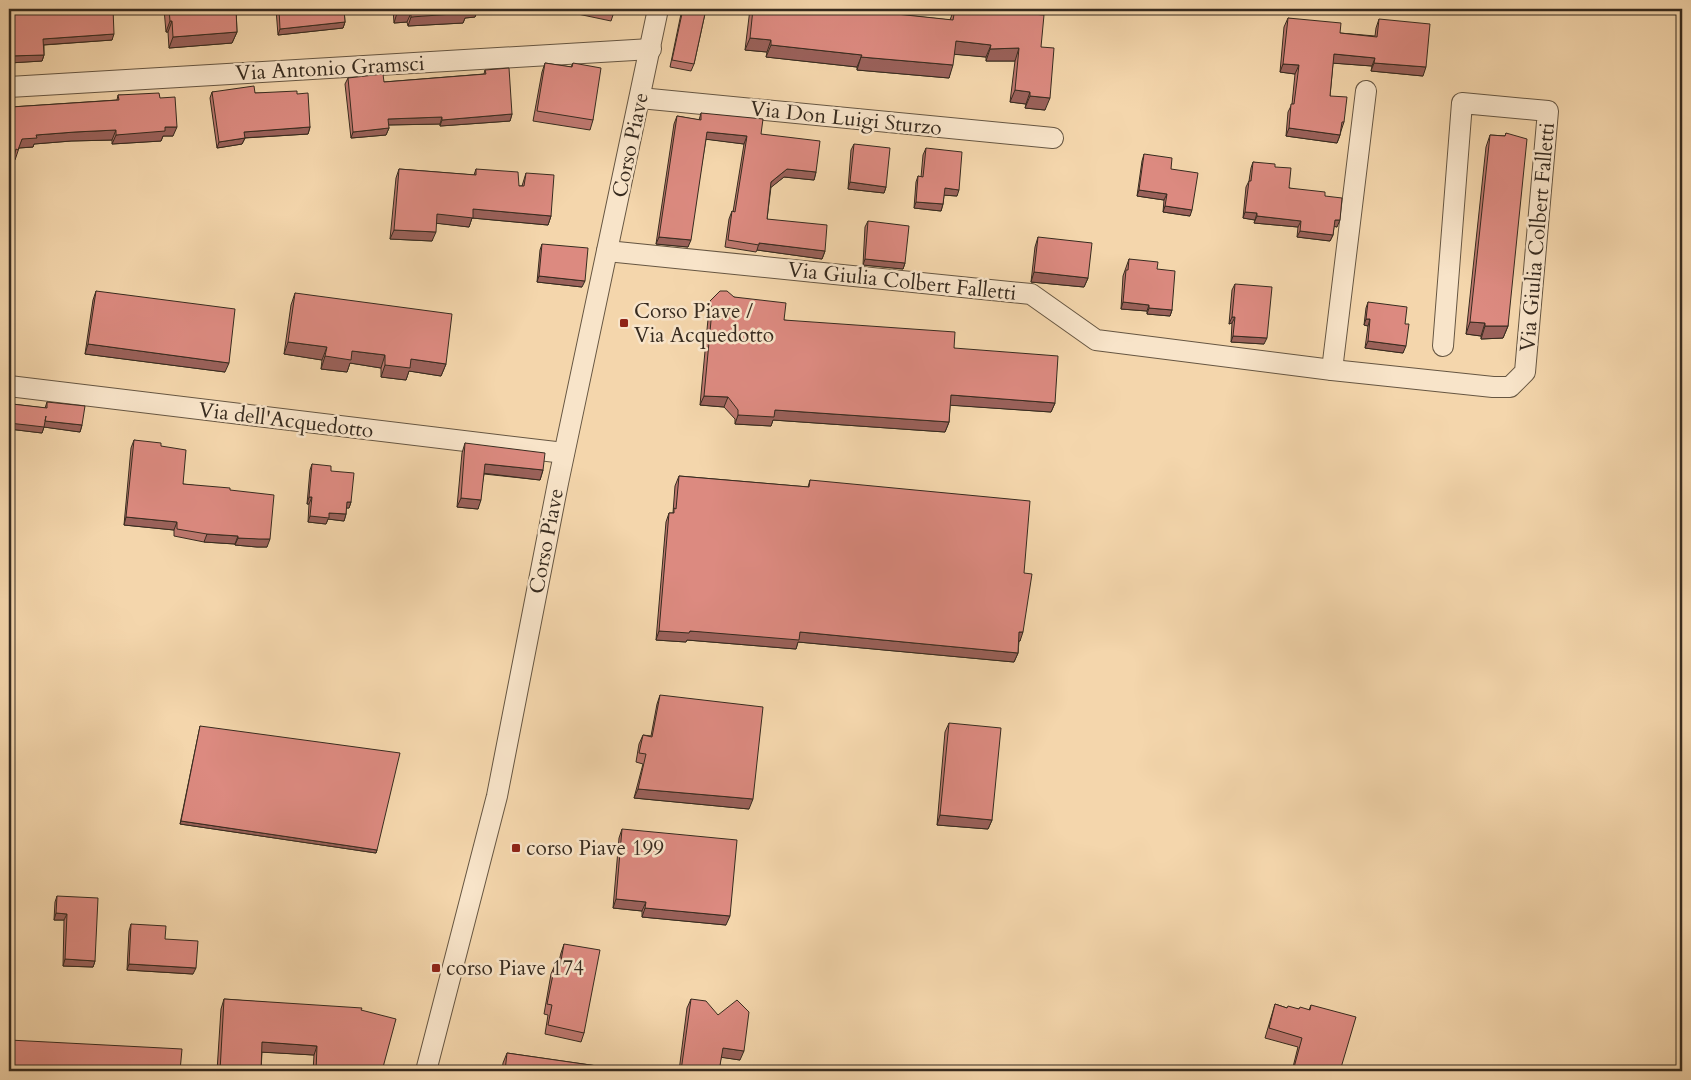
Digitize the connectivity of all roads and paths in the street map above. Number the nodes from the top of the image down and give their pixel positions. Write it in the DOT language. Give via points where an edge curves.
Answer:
graph roads {
  1 [pos="658,9"];
  2 [pos="651,49"];
  3 [pos="9,87"];
  4 [pos="1366,91"];
  5 [pos="640,98"];
  6 [pos="1053,138"];
  7 [pos="607,251"];
  8 [pos="1443,346"];
  9 [pos="1332,370"];
  10 [pos="9,386"];
  11 [pos="564,453"];
  12 [pos="426,1071"];
  1 -- 2 [label="street, Corso Piave"];
  2 -- 3 [label="street, Via Antonio Gramsci"];
  2 -- 5 [label="street, Corso Piave"];
  4 -- 9 [label="street"];
  5 -- 6 [label="street, Via Don Luigi Sturzo"];
  5 -- 7 [label="street, Corso Piave"];
  7 -- 9 [label="street, Via Giulia Colbert Falletti" via="1031,294 1096,340"];
  7 -- 11 [label="street, Corso Piave"];
  8 -- 9 [label="street, Via Giulia Colbert Falletti" via="1462,103 1548,111 1526,372 1510,387 1494,387"];
  10 -- 11 [label="street, Via dell'Acquedotto"];
  11 -- 12 [label="street, Corso Piave" via="497,796"];
}
